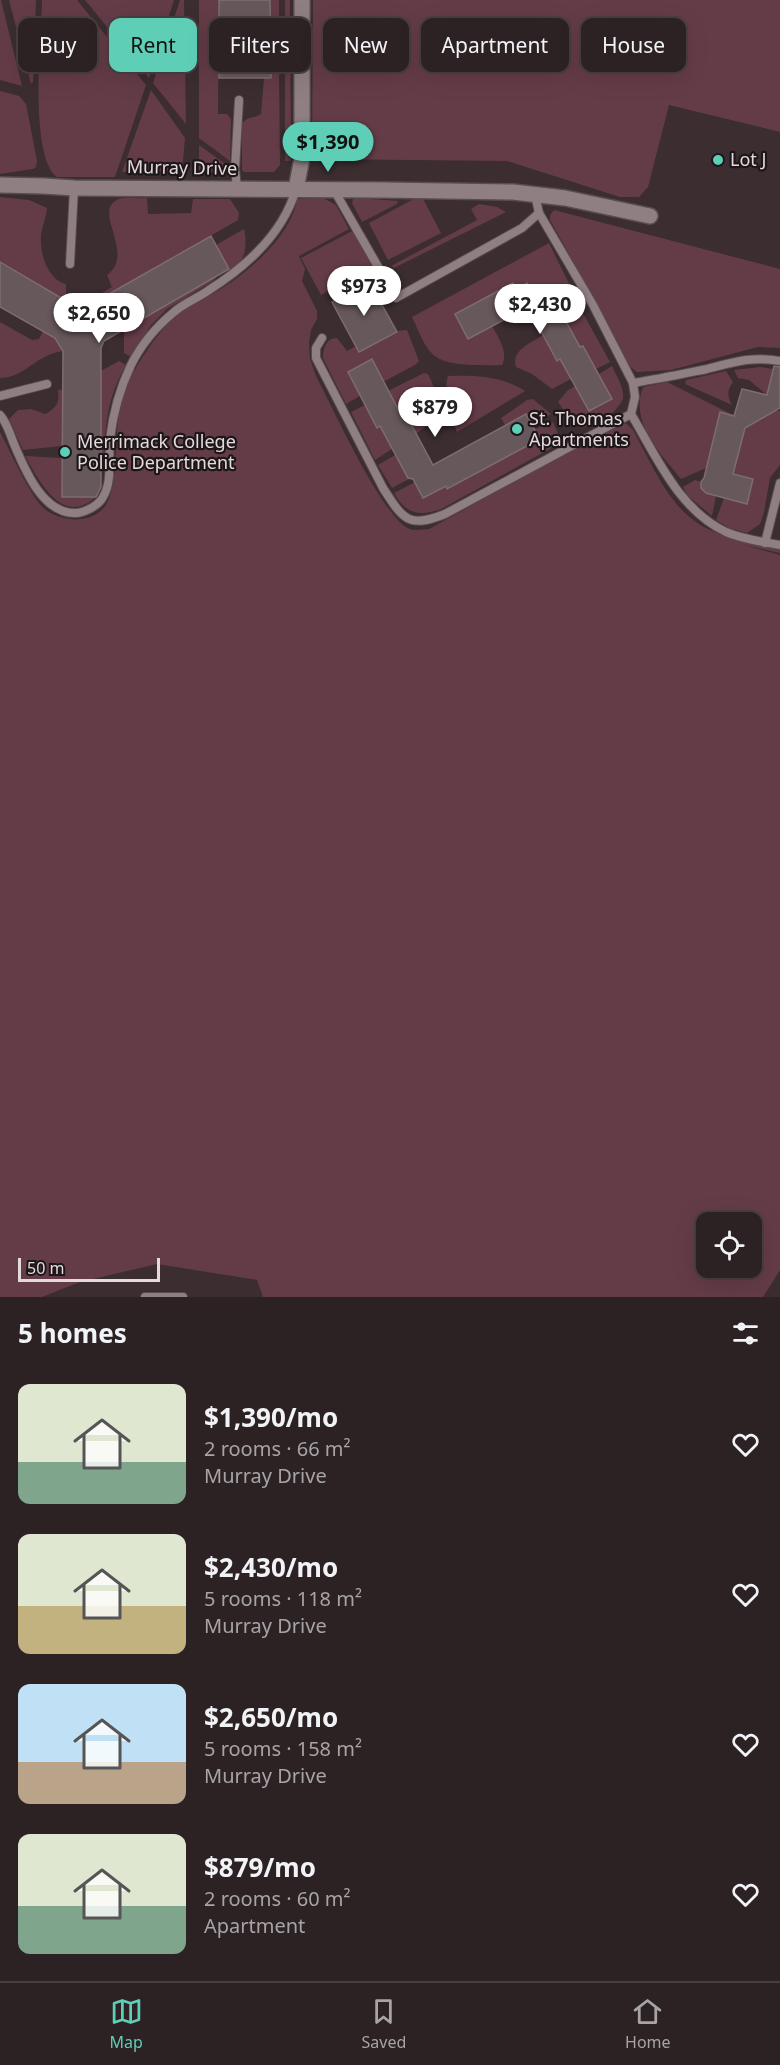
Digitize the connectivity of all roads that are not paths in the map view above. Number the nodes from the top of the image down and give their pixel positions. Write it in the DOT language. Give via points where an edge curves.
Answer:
graph roads {
  1 [pos="302,0"];
  2 [pos="239,100"];
  3 [pos="0,185"];
  4 [pos="74,188"];
  5 [pos="237,188"];
  6 [pos="296,189"];
  7 [pos="334,190"];
  8 [pos="535,195"];
  9 [pos="539,213"];
  10 [pos="650,216"];
  11 [pos="70,264"];
  12 [pos="322,338"];
  13 [pos="780,361"];
  14 [pos="633,383"];
  15 [pos="47,384"];
  16 [pos="0,396"];
  17 [pos="631,414"];
  18 [pos="0,415"];
  19 [pos="780,483"];
  20 [pos="765,543"];
  21 [pos="780,545"];
  22 [pos="145,1297"];
  23 [pos="183,1297"];
  1 -- 6 [label="street" via="302,158"];
  2 -- 5 [label="lane"];
  3 -- 4 [label="street, Murray Drive"];
  4 -- 5 [label="street, Murray Drive"];
  4 -- 11 [label="lane"];
  5 -- 6 [label="street, Murray Drive"];
  6 -- 7 [label="street, Murray Drive"];
  6 -- 18 [label="lane" via="291,208 270,240 210,290 175,311 132,363 118,396 107,489 95,506 80,513 63,513 49,503 36,486"];
  7 -- 8 [label="street, Murray Drive"];
  7 -- 9 [label="lane" via="396,298 522,228"];
  8 -- 9 [label="lane"];
  8 -- 10 [label="street, Murray Drive"];
  9 -- 14 [label="lane"];
  12 -- 17 [label="lane" via="316,358 384,488 409,520 424,523 445,514"];
  13 -- 14 [label="lane" via="746,358"];
  14 -- 17 [label="lane"];
  15 -- 16 [label="lane"];
  17 -- 20 [label="lane" via="664,470 703,519 727,532"];
  19 -- 20 [label="lane"];
  20 -- 21 [label="lane"];
  22 -- 23 [label="lane"];
}
